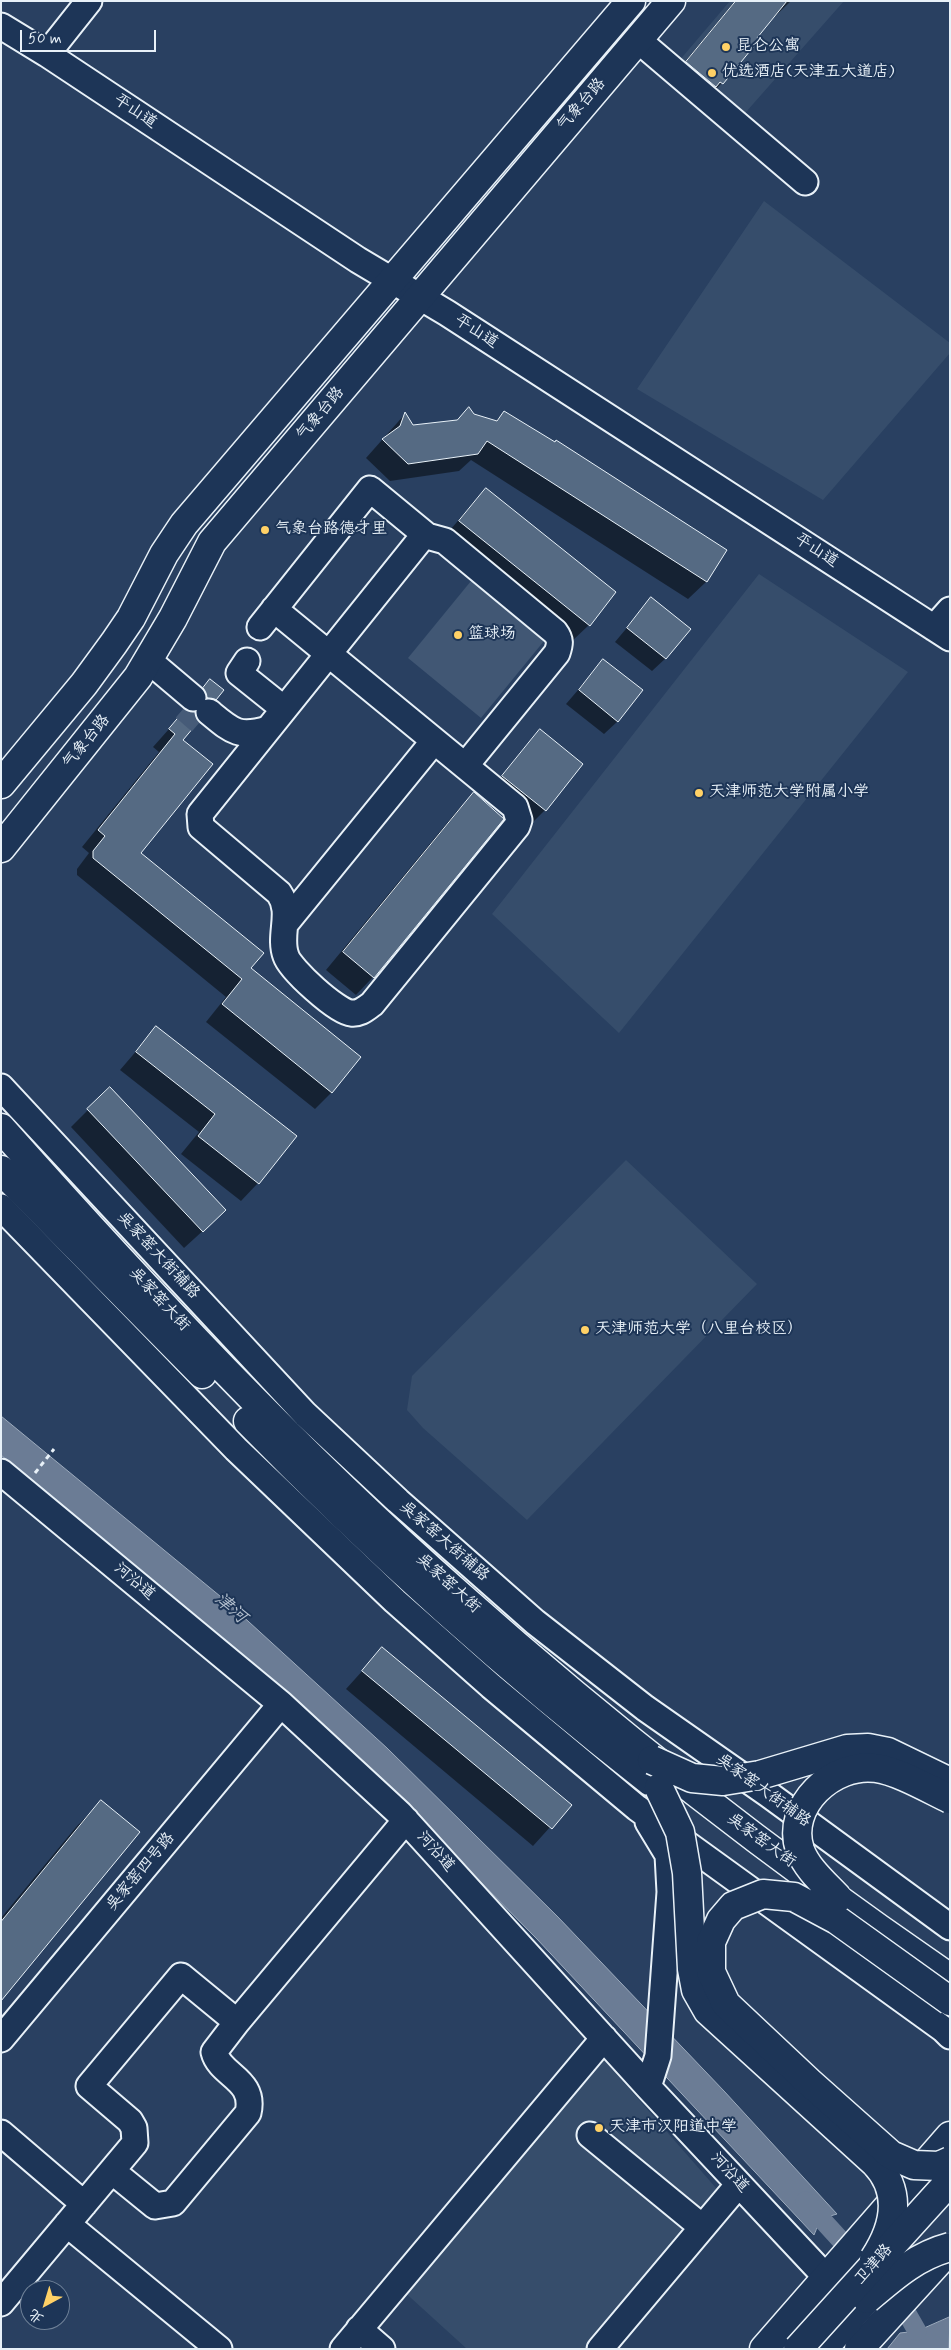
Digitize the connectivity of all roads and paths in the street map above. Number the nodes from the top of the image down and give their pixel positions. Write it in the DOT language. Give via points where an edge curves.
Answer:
graph roads {
  1 [pos="89,1"];
  2 [pos="631,1"];
  3 [pos="671,1"];
  4 [pos="1,26"];
  5 [pos="638,40"];
  6 [pos="47,54"];
  7 [pos="805,182"];
  8 [pos="391,280"];
  9 [pos="418,297"];
  10 [pos="427,536"];
  11 [pos="945,625"];
  12 [pos="328,654"];
  13 [pos="248,661"];
  14 [pos="144,666"];
  15 [pos="284,709"];
  16 [pos="196,710"];
  17 [pos="268,729"];
  18 [pos="434,741"];
  19 [pos="464,766"];
  20 [pos="231,775"];
  21 [pos="1,784"];
  22 [pos="1,848"];
  23 [pos="285,924"];
  24 [pos="1,1087"];
  25 [pos="1,1128"];
  26 [pos="1,1146"];
  27 [pos="1,1170"];
  28 [pos="46,1179"];
  29 [pos="1,1207"];
  30 [pos="133,1288"];
  31 [pos="54,1449"];
  32 [pos="1,1472"];
  33 [pos="22,1489"];
  34 [pos="281,1704"];
  35 [pos="652,1760"];
  36 [pos="950,1782"];
  37 [pos="659,1788"];
  38 [pos="950,1799"];
  39 [pos="637,1808"];
  40 [pos="406,1820"];
  41 [pos="838,1909"];
  42 [pos="950,1926"];
  43 [pos="950,1978"];
  44 [pos="950,2001"];
  45 [pos="237,2022"];
  46 [pos="948,2028"];
  47 [pos="604,2038"];
  48 [pos="1,2039"];
  49 [pos="648,2087"];
  50 [pos="1,2133"];
  51 [pos="590,2135"];
  52 [pos="950,2136"];
  53 [pos="950,2161"];
  54 [pos="112,2171"];
  55 [pos="950,2181"];
  56 [pos="739,2184"];
  57 [pos="84,2204"];
  58 [pos="950,2206"];
  59 [pos="67,2224"];
  60 [pos="702,2227"];
  61 [pos="950,2248"];
  62 [pos="827,2276"];
  63 [pos="863,2291"];
  64 [pos="1,2303"];
  65 [pos="359,2329"];
  66 [pos="219,2349"];
  67 [pos="343,2349"];
  68 [pos="382,2349"];
  69 [pos="600,2349"];
  70 [pos="764,2349"];
  71 [pos="798,2349"];
  72 [pos="823,2349"];
  73 [pos="859,2349"];
  1 -- 6 [label="street"];
  2 -- 8 [label="main road, 气象台路"];
  3 -- 5 [label="main road, 气象台路"];
  4 -- 6 [label="street, 平山道"];
  5 -- 7 [label="street"];
  5 -- 9 [label="main road, 气象台路"];
  6 -- 8 [label="street, 平山道"];
  8 -- 9 [label="street, 平山道"];
  8 -- 21 [label="main road, 气象台路" via="184,524 114,643"];
  9 -- 11 [label="street, 平山道"];
  9 -- 14 [label="main road, 气象台路" via="212,542"];
  10 -- 12 [label="street" via="420,540"];
  10 -- 12 [label="street" via="370,489 267,618"];
  10 -- 19 [label="street" via="445,541 559,638 557,653"];
  12 -- 15 [label="street"];
  12 -- 18 [label="street"];
  13 -- 15 [label="street" via="239,673"];
  14 -- 16 [label="street"];
  14 -- 22 [label="main road, 气象台路" via="128,692"];
  15 -- 17 [label="street"];
  16 -- 17 [label="street" via="242,734"];
  16 -- 20 [label="street" via="231,752"];
  17 -- 20 [label="street"];
  18 -- 19 [label="street"];
  18 -- 23 [label="street"];
  19 -- 23 [label="street" via="515,807 519,820 517,826 372,1004 360,1012 340,1009 290,966 285,954"];
  20 -- 23 [label="street" via="200,814 201,827 279,893 286,902"];
  24 -- 42 [label="street, 吴家窑大街辅路" via="305,1414 398,1501 535,1622 645,1708"];
  25 -- 28 [label="main road, 吴家窑大街"];
  26 -- 28 [label="main road"];
  27 -- 30 [label="main road, 吴家窑大街"];
  28 -- 30 [label="main road, 吴家窑大街"];
  29 -- 39 [label="street" via="236,1449 333,1542 491,1686"];
  30 -- 35 [label="main road, 吴家窑大街" via="464,1600"];
  30 -- 37 [label="main road, 吴家窑大街" via="275,1449 370,1542 560,1712"];
  31 -- 33 [label="path"];
  32 -- 33 [label="street, 河沿道"];
  33 -- 34 [label="street, 河沿道"];
  34 -- 40 [label="street, 河沿道"];
  34 -- 48 [label="street, 吴家窑四号路"];
  35 -- 36 [label="main road, bridge" via="692,1778 723,1781 760,1775 847,1749 868,1748 888,1752"];
  35 -- 41 [label="main road, 吴家窑大街, bridge"];
  37 -- 41 [label="main road, 吴家窑大街, bridge"];
  37 -- 63 [label="main road, bridge" via="680,1832 687,1873 692,1969 696,1990 708,2012 875,2163 892,2189 894,2212 889,2232"];
  38 -- 41 [label="main road, bridge" via="876,1768 857,1768 839,1773 815,1790 802,1813 798,1833 800,1850"];
  39 -- 46 [label="street"];
  39 -- 49 [label="street" via="668,1855 670,1900 658,2056"];
  40 -- 45 [label="street"];
  40 -- 47 [label="street, 河沿道"];
  41 -- 43 [label="main road, 吴家窑大街"];
  41 -- 44 [label="main road, 吴家窑大街, bridge"];
  41 -- 53 [label="main road, bridge" via="794,1897 763,1894 733,1906 721,1920 711,1942 711,1972 716,1986 726,2004 891,2155 914,2165 939,2166"];
  45 -- 54 [label="street" via="214,2052 216,2059 245,2090 251,2101 248,2113 179,2196 173,2203 155,2206"];
  45 -- 54 [label="street" via="181,1976 174,1983 90,2086 130,2120 134,2128 135,2143"];
  47 -- 49 [label="street, 河沿道"];
  47 -- 65 [label="street"];
  49 -- 56 [label="street, 河沿道"];
  50 -- 57 [label="street"];
  51 -- 60 [label="street"];
  52 -- 62 [label="main road"];
  54 -- 57 [label="street"];
  55 -- 63 [label="main road, 卫津路, bridge"];
  56 -- 60 [label="street"];
  56 -- 62 [label="street, 河沿道"];
  57 -- 59 [label="street"];
  58 -- 63 [label="main road, 卫津路, bridge"];
  59 -- 64 [label="street"];
  59 -- 66 [label="street"];
  60 -- 69 [label="street"];
  61 -- 63 [label="main road, bridge" via="931,2252"];
  61 -- 73 [label="main road"];
  62 -- 70 [label="main road"];
  63 -- 71 [label="main road, 卫津路, bridge"];
  63 -- 72 [label="main road, 卫津路"];
  65 -- 67 [label="street"];
  65 -- 68 [label="street"];
}
